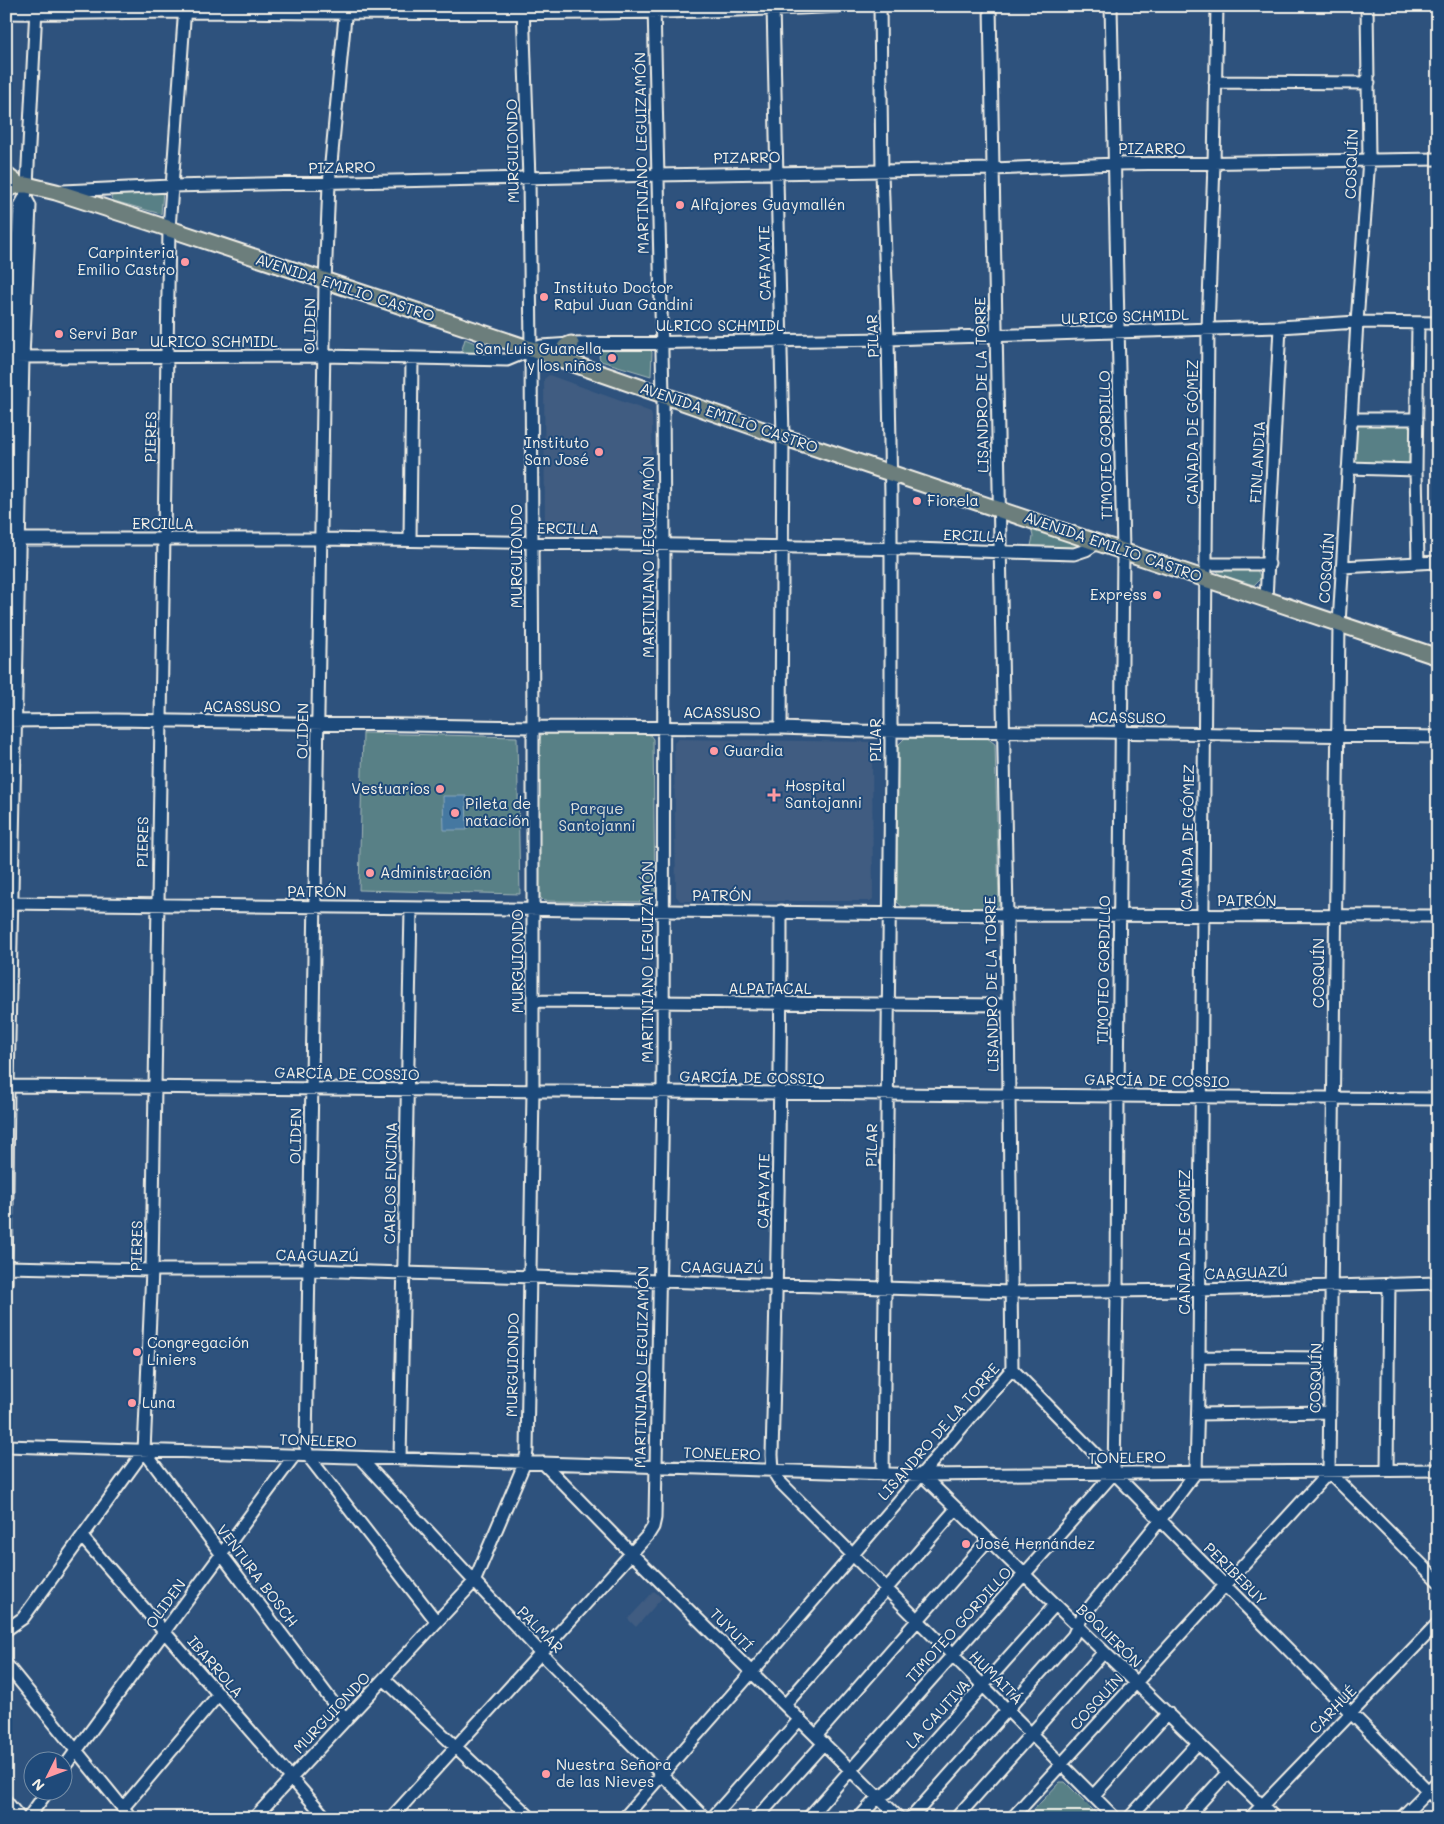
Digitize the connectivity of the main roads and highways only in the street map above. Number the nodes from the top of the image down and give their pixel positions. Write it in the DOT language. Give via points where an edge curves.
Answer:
graph roads {
  1 [pos="14,183"];
  2 [pos="571,344"];
  3 [pos="569,362"];
  4 [pos="1438,657"];
  1 -- 3 [label="main road, AVENIDA EMILIO CASTRO" via="56,192"];
  2 -- 3 [label="main road" via="563,352"];
  3 -- 4 [label="main road, AVENIDA EMILIO CASTRO" via="1123,552 1207,571 1266,599"];
}
